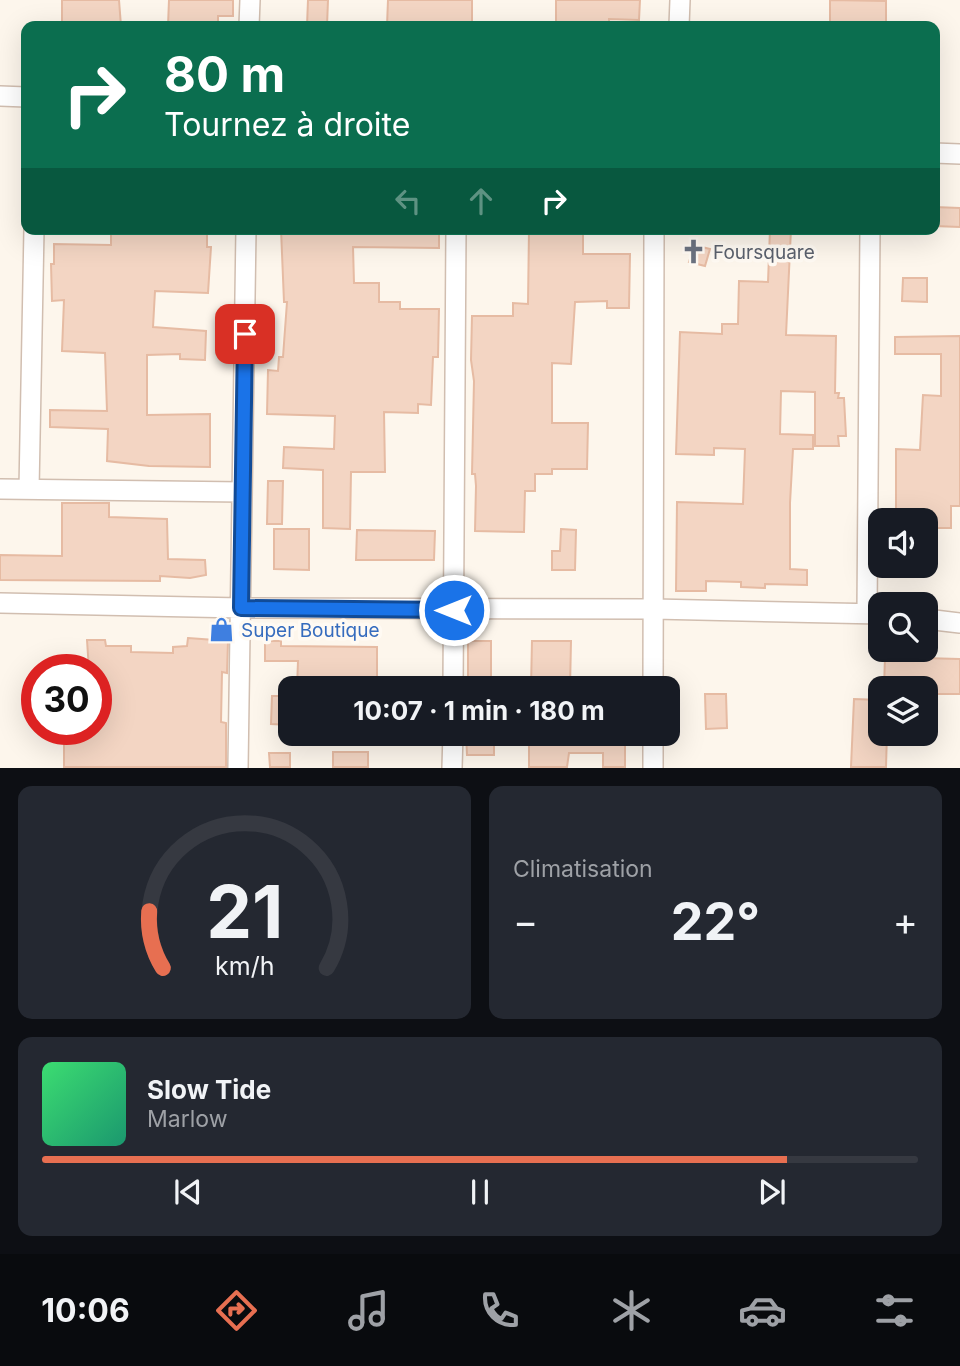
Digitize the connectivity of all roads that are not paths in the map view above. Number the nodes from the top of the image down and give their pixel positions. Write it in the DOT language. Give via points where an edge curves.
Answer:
graph roads {
  1 [pos="250,0"];
  2 [pos="680,0"];
  3 [pos="249,21"];
  4 [pos="680,21"];
  5 [pos="0,96"];
  6 [pos="21,96"];
  7 [pos="940,153"];
  8 [pos="960,154"];
  9 [pos="34,235"];
  10 [pos="246,235"];
  11 [pos="456,235"];
  12 [pos="654,235"];
  13 [pos="870,235"];
  14 [pos="0,489"];
  15 [pos="29,489"];
  16 [pos="242,492"];
  17 [pos="874,592"];
  18 [pos="0,603"];
  19 [pos="241,608"];
  20 [pos="654,609"];
  21 [pos="454,610"];
  22 [pos="868,613"];
  23 [pos="938,620"];
  24 [pos="960,623"];
  25 [pos="453,676"];
  26 [pos="653,676"];
  27 [pos="453,746"];
  28 [pos="653,746"];
  29 [pos="238,768"];
  30 [pos="452,768"];
  31 [pos="653,768"];
  1 -- 3 [label="street"];
  2 -- 4 [label="street"];
  5 -- 6 [label="street"];
  7 -- 8 [label="street"];
  9 -- 15 [label="street"];
  10 -- 16 [label="street"];
  11 -- 21 [label="street"];
  12 -- 20 [label="street"];
  13 -- 17 [label="street"];
  14 -- 15 [label="street"];
  15 -- 16 [label="street"];
  16 -- 19 [label="street"];
  18 -- 19 [label="street"];
  19 -- 21 [label="street"];
  19 -- 29 [label="street"];
  20 -- 21 [label="street"];
  20 -- 22 [label="street"];
  20 -- 26 [label="street"];
  21 -- 25 [label="street"];
  23 -- 24 [label="street"];
  27 -- 30 [label="street"];
  28 -- 31 [label="street"];
}
